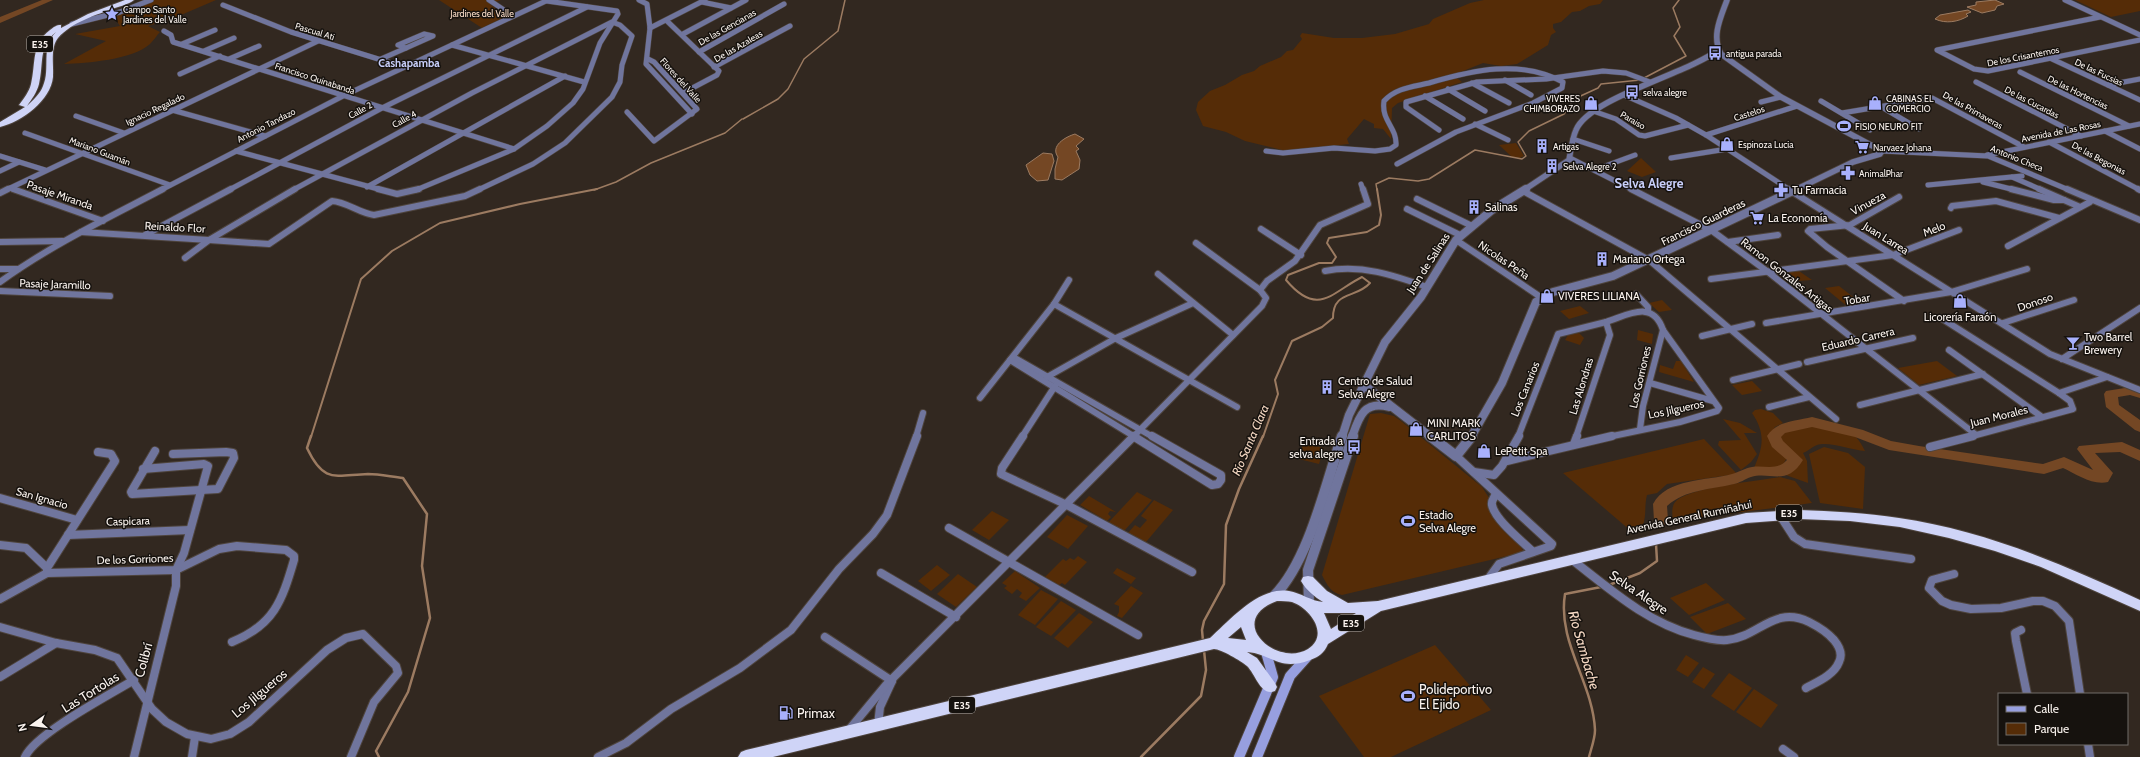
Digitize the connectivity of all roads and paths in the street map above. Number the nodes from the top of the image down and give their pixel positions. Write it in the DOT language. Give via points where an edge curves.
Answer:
graph roads {
  1 [pos="121,0"];
  2 [pos="140,0"];
  3 [pos="150,0"];
  4 [pos="489,0"];
  5 [pos="547,0"];
  6 [pos="639,0"];
  7 [pos="654,0"];
  8 [pos="746,0"];
  9 [pos="1727,0"];
  10 [pos="2065,0"];
  11 [pos="703,1"];
  12 [pos="132,4"];
  13 [pos="646,4"];
  14 [pos="784,4"];
  15 [pos="223,5"];
  16 [pos="587,7"];
  17 [pos="731,8"];
  18 [pos="513,16"];
  19 [pos="2100,17"];
  20 [pos="667,20"];
  21 [pos="612,22"];
  22 [pos="790,26"];
  23 [pos="650,28"];
  24 [pos="215,30"];
  25 [pos="2140,30"];
  26 [pos="164,31"];
  27 [pos="2133,32"];
  28 [pos="683,34"];
  29 [pos="2140,36"];
  30 [pos="234,38"];
  31 [pos="2140,40"];
  32 [pos="318,41"];
  33 [pos="182,44"];
  34 [pos="452,45"];
  35 [pos="259,46"];
  36 [pos="407,48"];
  37 [pos="1718,50"];
  38 [pos="204,51"];
  39 [pos="699,52"];
  40 [pos="220,56"];
  41 [pos="488,56"];
  42 [pos="1708,58"];
  43 [pos="229,59"];
  44 [pos="381,59"];
  45 [pos="648,59"];
  46 [pos="2052,59"];
  47 [pos="526,64"];
  48 [pos="1734,64"];
  49 [pos="404,67"];
  50 [pos="714,67"];
  51 [pos="260,68"];
  52 [pos="2020,72"];
  53 [pos="180,74"];
  54 [pos="1549,74"];
  55 [pos="565,76"];
  56 [pos="1555,77"];
  57 [pos="1532,79"];
  58 [pos="2140,79"];
  59 [pos="1505,80"];
  60 [pos="584,82"];
  61 [pos="1650,82"];
  62 [pos="1976,82"];
  63 [pos="1472,83"];
  64 [pos="2108,85"];
  65 [pos="1448,89"];
  66 [pos="683,93"];
  67 [pos="1531,95"];
  68 [pos="1624,95"];
  69 [pos="343,96"];
  70 [pos="1425,96"];
  71 [pos="1780,97"];
  72 [pos="2140,100"];
  73 [pos="1821,101"];
  74 [pos="1760,102"];
  75 [pos="1509,103"];
  76 [pos="1797,106"];
  77 [pos="1880,106"];
  78 [pos="382,108"];
  79 [pos="172,110"];
  80 [pos="1485,111"];
  81 [pos="1593,111"];
  82 [pos="627,112"];
  83 [pos="1842,113"];
  84 [pos="692,114"];
  85 [pos="76,116"];
  86 [pos="1463,119"];
  87 [pos="419,120"];
  88 [pos="0,121"];
  89 [pos="1475,124"];
  90 [pos="2140,124"];
  91 [pos="1688,125"];
  92 [pos="0,126"];
  93 [pos="2130,126"];
  94 [pos="1919,129"];
  95 [pos="1439,130"];
  96 [pos="1870,130"];
  97 [pos="2105,132"];
  98 [pos="25,133"];
  99 [pos="124,133"];
  100 [pos="461,133"];
  101 [pos="1706,135"];
  102 [pos="264,136"];
  103 [pos="2081,136"];
  104 [pos="1573,139"];
  105 [pos="1508,140"];
  106 [pos="2049,142"];
  107 [pos="2024,147"];
  108 [pos="514,149"];
  109 [pos="1727,149"];
  110 [pos="2140,149"];
  111 [pos="236,151"];
  112 [pos="1266,151"];
  113 [pos="1609,151"];
  114 [pos="1882,151"];
  115 [pos="83,154"];
  116 [pos="1634,155"];
  117 [pos="1986,155"];
  118 [pos="0,156"];
  119 [pos="1570,158"];
  120 [pos="1670,158"];
  121 [pos="19,162"];
  122 [pos="281,162"];
  123 [pos="1397,164"];
  124 [pos="1598,169"];
  125 [pos="45,170"];
  126 [pos="0,171"];
  127 [pos="324,173"];
  128 [pos="2035,175"];
  129 [pos="2012,177"];
  130 [pos="1977,180"];
  131 [pos="1361,184"];
  132 [pos="170,185"];
  133 [pos="1928,185"];
  134 [pos="367,187"];
  135 [pos="10,188"];
  136 [pos="2140,190"];
  137 [pos="1523,191"];
  138 [pos="1791,191"];
  139 [pos="0,193"];
  140 [pos="1899,197"];
  141 [pos="1417,199"];
  142 [pos="2064,200"];
  143 [pos="2090,202"];
  144 [pos="2080,207"];
  145 [pos="1951,208"];
  146 [pos="1407,209"];
  147 [pos="2059,218"];
  148 [pos="103,220"];
  149 [pos="2140,220"];
  150 [pos="1472,226"];
  151 [pos="1846,226"];
  152 [pos="1261,229"];
  153 [pos="1711,230"];
  154 [pos="1959,230"];
  155 [pos="81,232"];
  156 [pos="1778,235"];
  157 [pos="145,236"];
  158 [pos="1458,238"];
  159 [pos="210,239"];
  160 [pos="64,241"];
  161 [pos="0,242"];
  162 [pos="1728,242"];
  163 [pos="1196,243"];
  164 [pos="2008,246"];
  165 [pos="1301,255"];
  166 [pos="1893,255"];
  167 [pos="185,258"];
  168 [pos="1649,260"];
  169 [pos="1847,261"];
  170 [pos="0,269"];
  171 [pos="18,269"];
  172 [pos="2027,270"];
  173 [pos="1326,271"];
  174 [pos="1768,272"];
  175 [pos="1158,274"];
  176 [pos="1711,279"];
  177 [pos="1069,280"];
  178 [pos="0,282"];
  179 [pos="1427,288"];
  180 [pos="1260,290"];
  181 [pos="0,291"];
  182 [pos="1951,292"];
  183 [pos="1636,294"];
  184 [pos="110,296"];
  185 [pos="1542,298"];
  186 [pos="2074,300"];
  187 [pos="1904,301"];
  188 [pos="1193,303"];
  189 [pos="1054,304"];
  190 [pos="2140,308"];
  191 [pos="1648,311"];
  192 [pos="1821,315"];
  193 [pos="1941,318"];
  194 [pos="1606,322"];
  195 [pos="1766,323"];
  196 [pos="2003,323"];
  197 [pos="1752,324"];
  198 [pos="1663,330"];
  199 [pos="1730,330"];
  200 [pos="1233,335"];
  201 [pos="1702,336"];
  202 [pos="1116,338"];
  203 [pos="1913,338"];
  204 [pos="1865,349"];
  205 [pos="1949,350"];
  206 [pos="1011,358"];
  207 [pos="2062,359"];
  208 [pos="1807,362"];
  209 [pos="1799,364"];
  210 [pos="1776,370"];
  211 [pos="1983,374"];
  212 [pos="1047,377"];
  213 [pos="2107,377"];
  214 [pos="1733,380"];
  215 [pos="1188,381"];
  216 [pos="1650,384"];
  217 [pos="1364,385"];
  218 [pos="1055,386"];
  219 [pos="2140,390"];
  220 [pos="1920,391"];
  221 [pos="2059,393"];
  222 [pos="1808,397"];
  223 [pos="980,398"];
  224 [pos="1713,401"];
  225 [pos="1860,405"];
  226 [pos="1237,407"];
  227 [pos="1769,407"];
  228 [pos="1392,408"];
  229 [pos="923,413"];
  230 [pos="2042,417"];
  231 [pos="1836,419"];
  232 [pos="1141,429"];
  233 [pos="1640,429"];
  234 [pos="1975,434"];
  235 [pos="1136,436"];
  236 [pos="1574,444"];
  237 [pos="1930,447"];
  238 [pos="155,451"];
  239 [pos="98,452"];
  240 [pos="173,454"];
  241 [pos="1456,456"];
  242 [pos="1507,461"];
  243 [pos="143,469"];
  244 [pos="1474,472"];
  245 [pos="202,491"];
  246 [pos="1496,494"];
  247 [pos="0,498"];
  248 [pos="1067,506"];
  249 [pos="1778,514"];
  250 [pos="78,520"];
  251 [pos="949,528"];
  252 [pos="190,530"];
  253 [pos="68,535"];
  254 [pos="0,545"];
  255 [pos="1533,552"];
  256 [pos="1571,558"];
  257 [pos="1911,559"];
  258 [pos="1009,563"];
  259 [pos="47,570"];
  260 [pos="176,570"];
  261 [pos="1192,572"];
  262 [pos="882,573"];
  263 [pos="1954,574"];
  264 [pos="1488,579"];
  265 [pos="1308,581"];
  266 [pos="1274,596"];
  267 [pos="0,599"];
  268 [pos="1310,605"];
  269 [pos="1378,606"];
  270 [pos="2140,606"];
  271 [pos="1345,608"];
  272 [pos="1251,609"];
  273 [pos="956,617"];
  274 [pos="0,627"];
  275 [pos="2021,630"];
  276 [pos="1138,635"];
  277 [pos="825,637"];
  278 [pos="1324,640"];
  279 [pos="232,642"];
  280 [pos="56,643"];
  281 [pos="1216,644"];
  282 [pos="1263,650"];
  283 [pos="1307,656"];
  284 [pos="0,676"];
  285 [pos="134,680"];
  286 [pos="892,681"];
  287 [pos="1270,687"];
  288 [pos="1806,688"];
  289 [pos="2027,693"];
  290 [pos="2080,693"];
  291 [pos="146,701"];
  292 [pos="878,725"];
  293 [pos="847,733"];
  294 [pos="195,736"];
  295 [pos="2088,745"];
  296 [pos="1783,749"];
  297 [pos="25,757"];
  298 [pos="134,757"];
  299 [pos="192,757"];
  300 [pos="351,757"];
  301 [pos="598,757"];
  302 [pos="746,757"];
  303 [pos="1240,757"];
  304 [pos="1257,757"];
  305 [pos="1794,757"];
  306 [pos="2090,757"];
  1 -- 88 [label="highway, E35" via="66,23 47,35 38,49 36,85 33,92 21,106"];
  2 -- 3 [label="street"];
  2 -- 12 [label="street"];
  3 -- 12 [label="street"];
  4 -- 18 [label="street"];
  5 -- 16 [label="street"];
  5 -- 18 [label="street, Antonio Tandazo"];
  6 -- 13 [label="street"];
  7 -- 13 [label="street"];
  8 -- 17 [label="street"];
  9 -- 37 [label="street" via="1718,31"];
  10 -- 19 [label="street"];
  11 -- 17 [label="street"];
  11 -- 20 [label="street"];
  12 -- 92 [label="highway, E35" via="72,24 59,33 51,44 49,80 41,95 26,110"];
  13 -- 23 [label="street, Flores del Valle"];
  14 -- 39 [label="street, De las Gencianas"];
  15 -- 32 [label="street, Pascual Ati"];
  16 -- 21 [label="street" via="617,11 618,14"];
  16 -- 41 [label="street, Calle 2"];
  17 -- 28 [label="street"];
  18 -- 34 [label="street, Antonio Tandazo"];
  19 -- 27 [label="street"];
  19 -- 46 [label="street, De los Crisantemos" via="1937,50 1971,68 1983,71"];
  20 -- 23 [label="street"];
  20 -- 28 [label="street"];
  21 -- 47 [label="street, Calle 4"];
  21 -- 60 [label="street"];
  21 -- 159 [label="street, Reinaldo Flor" via="620,25 632,36 617,89 612,97 551,154 465,196 380,214 366,214 338,201 332,201 269,244"];
  22 -- 50 [label="street, De las Azaleas"];
  23 -- 45 [label="street, Flores del Valle"];
  24 -- 33 [label="street"];
  25 -- 27 [label="street"];
  26 -- 33 [label="street, Francisco Quinabanda" via="171,35 173,42"];
  27 -- 29 [label="street"];
  28 -- 39 [label="street"];
  30 -- 38 [label="street"];
  31 -- 46 [label="street, De los Crisantemos"];
  32 -- 44 [label="street, Pascual Ati"];
  32 -- 51 [label="street, Ignacio Regalado"];
  33 -- 38 [label="street, Francisco Quinabanda"];
  34 -- 41 [label="street"];
  34 -- 49 [label="street, Antonio Tandazo"];
  35 -- 43 [label="street"];
  36 -- 36 [label="street" via="398,45 424,34 433,36"];
  36 -- 44 [label="street"];
  37 -- 42 [label="street"];
  37 -- 48 [label="street"];
  38 -- 40 [label="street, Francisco Quinabanda"];
  39 -- 50 [label="street"];
  40 -- 43 [label="street, Francisco Quinabanda"];
  40 -- 53 [label="street"];
  41 -- 47 [label="street"];
  41 -- 78 [label="street, Calle 2"];
  42 -- 48 [label="street" via="1718,58"];
  42 -- 61 [label="street"];
  43 -- 51 [label="street, Francisco Quinabanda"];
  44 -- 49 [label="street, Pascual Ati"];
  45 -- 66 [label="street, Flores del Valle" via="654,62"];
  45 -- 84 [label="street, Flores del Valle" via="646,64"];
  46 -- 64 [label="street, De las Fucsias"];
  47 -- 55 [label="street"];
  47 -- 87 [label="street, Calle 4"];
  48 -- 71 [label="street, Antonio Checa"];
  49 -- 69 [label="street, Antonio Tandazo"];
  50 -- 66 [label="street, De las Azaleas" via="719,74"];
  51 -- 69 [label="street, Francisco Quinabanda"];
  51 -- 79 [label="street, Ignacio Regalado"];
  52 -- 93 [label="street, De las Hortencias"];
  54 -- 56 [label="street"];
  54 -- 57 [label="street"];
  54 -- 112 [label="street" via="1519,69 1462,72 1394,92 1384,102 1381,110 1396,137 1396,145 1389,149"];
  55 -- 60 [label="street"];
  55 -- 100 [label="street"];
  56 -- 57 [label="street"];
  56 -- 61 [label="street" via="1607,70"];
  56 -- 89 [label="street" via="1563,82 1562,88 1533,104"];
  57 -- 59 [label="street"];
  58 -- 64 [label="street"];
  59 -- 63 [label="street"];
  59 -- 67 [label="street"];
  60 -- 108 [label="street" via="583,89 573,103 547,126"];
  61 -- 68 [label="street"];
  62 -- 103 [label="street, De las Cucardas"];
  63 -- 65 [label="street"];
  63 -- 75 [label="street"];
  64 -- 72 [label="street, De las Fucsias"];
  65 -- 70 [label="street"];
  65 -- 80 [label="street"];
  66 -- 84 [label="street, Flores del Valle" via="697,108"];
  68 -- 81 [label="street"];
  68 -- 91 [label="street, Juan Larrea"];
  69 -- 78 [label="street, Francisco Quinabanda"];
  69 -- 102 [label="street, Antonio Tandazo"];
  70 -- 86 [label="street"];
  70 -- 95 [label="street" via="1406,102 1406,107"];
  71 -- 74 [label="street"];
  71 -- 76 [label="street, Antonio Checa"];
  73 -- 83 [label="street"];
  76 -- 101 [label="street, Castelos"];
  76 -- 114 [label="street, Antonio Checa"];
  77 -- 83 [label="street, De las Primaveras"];
  77 -- 94 [label="street"];
  77 -- 107 [label="street, De las Primaveras" via="1934,98"];
  78 -- 87 [label="street, Francisco Quinabanda"];
  78 -- 122 [label="street, Calle 2"];
  79 -- 99 [label="street, Ignacio Regalado"];
  79 -- 102 [label="street"];
  81 -- 91 [label="street, Paraiso" via="1616,119 1639,135 1645,136"];
  81 -- 104 [label="street" via="1580,123"];
  82 -- 84 [label="street, Flores del Valle" via="654,140"];
  83 -- 96 [label="street"];
  85 -- 99 [label="street"];
  87 -- 100 [label="street, Francisco Quinabanda"];
  87 -- 127 [label="street, Calle 4"];
  89 -- 105 [label="street"];
  89 -- 123 [label="street"];
  90 -- 93 [label="street, Avenida de Las Rosas"];
  91 -- 101 [label="street, Juan Larrea"];
  93 -- 97 [label="street, Avenida de Las Rosas"];
  97 -- 103 [label="street, Avenida de Las Rosas"];
  97 -- 110 [label="street"];
  98 -- 115 [label="street, Mariano Guamán"];
  99 -- 115 [label="street, Ignacio Regalado"];
  100 -- 108 [label="street, Francisco Quinabanda"];
  100 -- 134 [label="street"];
  101 -- 109 [label="street, Juan Larrea"];
  102 -- 111 [label="street, Antonio Tandazo"];
  103 -- 106 [label="street, Avenida de Las Rosas"];
  104 -- 113 [label="street"];
  104 -- 119 [label="street"];
  106 -- 107 [label="street, Avenida de Las Rosas"];
  106 -- 136 [label="street, De las Begonias"];
  107 -- 117 [label="street, Avenida de Las Rosas"];
  108 -- 134 [label="street" via="410,192 397,194"];
  109 -- 120 [label="street"];
  109 -- 138 [label="street, Juan Larrea"];
  111 -- 122 [label="street"];
  111 -- 132 [label="street, Antonio Tandazo"];
  114 -- 117 [label="street, Antonio Checa"];
  114 -- 138 [label="street, Francisco Guarderas" via="1880,154 1852,162"];
  115 -- 125 [label="street, Ignacio Regalado"];
  115 -- 132 [label="street, Mariano Guamán"];
  116 -- 124 [label="street"];
  117 -- 128 [label="street, Antonio Checa"];
  118 -- 121 [label="street"];
  119 -- 137 [label="street, Juan de Salinas"];
  119 -- 153 [label="street, Ramon Gonzales Artigas"];
  121 -- 125 [label="street"];
  121 -- 126 [label="street"];
  122 -- 127 [label="street"];
  122 -- 157 [label="street, Calle 2"];
  125 -- 135 [label="street, Ignacio Regalado"];
  127 -- 134 [label="street"];
  127 -- 159 [label="street, Calle 4"];
  128 -- 129 [label="street"];
  128 -- 149 [label="street, Antonio Checa"];
  129 -- 130 [label="street"];
  129 -- 142 [label="street"];
  130 -- 133 [label="street"];
  130 -- 142 [label="street" via="2054,200"];
  131 -- 165 [label="street" via="1368,204 1320,225"];
  132 -- 148 [label="street, Antonio Tandazo"];
  135 -- 139 [label="street, Ignacio Regalado"];
  135 -- 148 [label="street, Pasaje Miranda"];
  137 -- 150 [label="street, Juan de Salinas"];
  137 -- 168 [label="street"];
  138 -- 151 [label="street, Juan Larrea"];
  138 -- 153 [label="street, Francisco Guarderas"];
  140 -- 151 [label="street, Vinueza"];
  141 -- 150 [label="street"];
  142 -- 144 [label="street"];
  143 -- 144 [label="street"];
  144 -- 147 [label="street"];
  145 -- 147 [label="street" via="1996,201"];
  146 -- 158 [label="street, Nicolas Peña"];
  147 -- 164 [label="street"];
  148 -- 155 [label="street, Antonio Tandazo"];
  150 -- 158 [label="street, Juan de Salinas"];
  151 -- 166 [label="street, Juan Larrea"];
  151 -- 169 [label="street" via="1808,231"];
  152 -- 165 [label="street"];
  153 -- 162 [label="street, Ramon Gonzales Artigas"];
  153 -- 168 [label="street, Francisco Guarderas"];
  154 -- 166 [label="street, Melo"];
  155 -- 157 [label="street, Reinaldo Flor"];
  155 -- 160 [label="street, Antonio Tandazo"];
  156 -- 162 [label="street"];
  157 -- 159 [label="street, Reinaldo Flor"];
  158 -- 179 [label="street, Juan de Salinas"];
  158 -- 185 [label="street, Nicolas Peña"];
  159 -- 167 [label="street, Calle 4"];
  160 -- 161 [label="street"];
  160 -- 171 [label="street, Antonio Tandazo"];
  162 -- 174 [label="street, Ramon Gonzales Artigas"];
  163 -- 180 [label="street"];
  165 -- 180 [label="street" via="1264,283"];
  166 -- 169 [label="street, Melo"];
  166 -- 182 [label="street, Juan Larrea"];
  168 -- 185 [label="street, Francisco Guarderas" via="1608,278 1557,291"];
  168 -- 199 [label="street"];
  169 -- 174 [label="street, Melo"];
  169 -- 187 [label="street"];
  170 -- 171 [label="street"];
  171 -- 178 [label="street, Antonio Tandazo"];
  172 -- 182 [label="street, Tobar"];
  173 -- 179 [label="street" via="1341,267 1360,268 1387,273"];
  174 -- 176 [label="street, Melo"];
  174 -- 192 [label="street, Ramon Gonzales Artigas"];
  175 -- 188 [label="street"];
  177 -- 189 [label="street"];
  179 -- 217 [label="street, Juan de Salinas" via="1385,342"];
  180 -- 200 [label="street" via="1266,298 1265,302"];
  181 -- 184 [label="street, Pasaje Jaramillo"];
  182 -- 187 [label="street, Tobar"];
  182 -- 196 [label="street, Juan Larrea"];
  183 -- 191 [label="street, Los Jilgueros" via="1648,307"];
  185 -- 241 [label="street" via="1536,302 1512,362 1478,426"];
  186 -- 196 [label="street, Donoso"];
  187 -- 192 [label="street, Tobar"];
  188 -- 200 [label="street"];
  188 -- 202 [label="street"];
  189 -- 202 [label="street" via="1069,315"];
  189 -- 206 [label="street"];
  190 -- 207 [label="street"];
  191 -- 194 [label="street" via="1640,311"];
  191 -- 198 [label="street, Los Jilgueros" via="1658,317"];
  192 -- 195 [label="street, Tobar"];
  192 -- 204 [label="street, Ramon Gonzales Artigas"];
  193 -- 221 [label="street"];
  194 -- 236 [label="street, Las Alondras" via="1610,336 1604,347"];
  194 -- 242 [label="street, Los Canarios" via="1558,334"];
  196 -- 207 [label="street, Juan Larrea"];
  197 -- 199 [label="street"];
  198 -- 216 [label="street, Los Gorriones"];
  198 -- 224 [label="street, Los Jilgueros"];
  199 -- 201 [label="street"];
  199 -- 210 [label="street"];
  200 -- 215 [label="street"];
  202 -- 212 [label="street"];
  202 -- 215 [label="street"];
  203 -- 204 [label="street, Eduardo Carrera"];
  204 -- 208 [label="street, Eduardo Carrera"];
  204 -- 220 [label="street, Ramon Gonzales Artigas"];
  205 -- 211 [label="street"];
  206 -- 212 [label="street"];
  206 -- 218 [label="street"];
  206 -- 223 [label="street"];
  207 -- 213 [label="street, Juan Larrea"];
  209 -- 210 [label="street"];
  210 -- 214 [label="street"];
  210 -- 222 [label="street"];
  211 -- 220 [label="street"];
  211 -- 230 [label="street"];
  212 -- 232 [label="street"];
  213 -- 219 [label="street, Juan Larrea"];
  213 -- 221 [label="street"];
  215 -- 226 [label="street"];
  215 -- 232 [label="street"];
  216 -- 224 [label="street"];
  216 -- 233 [label="street, Los Gorriones" via="1643,406"];
  217 -- 228 [label="street"];
  217 -- 266 [label="street, Juan de Salinas" via="1349,415 1304,550 1286,584"];
  218 -- 235 [label="street"];
  218 -- 248 [label="street" via="1000,471 1003,475"];
  220 -- 225 [label="street"];
  220 -- 234 [label="street, Ramon Gonzales Artigas"];
  221 -- 230 [label="street, Juan Morales" via="2070,402 2073,409"];
  222 -- 227 [label="street"];
  222 -- 231 [label="street"];
  224 -- 233 [label="street, Los Jilgueros" via="1719,408 1714,413"];
  228 -- 241 [label="street"];
  228 -- 265 [label="street" via="1372,405 1363,410 1313,554"];
  229 -- 301 [label="street" via="887,515 873,534 839,569 791,630 740,668 671,709 626,743"];
  230 -- 234 [label="street, Juan Morales"];
  232 -- 235 [label="street"];
  232 -- 235 [label="street" via="1221,475 1220,482 1212,485"];
  233 -- 236 [label="street, Los Jilgueros"];
  234 -- 237 [label="street, Juan Morales"];
  235 -- 248 [label="street"];
  236 -- 242 [label="street, Los Jilgueros"];
  238 -- 243 [label="street"];
  239 -- 250 [label="street" via="111,454 115,458"];
  240 -- 245 [label="street" via="233,453 234,458 220,488"];
  241 -- 244 [label="street"];
  242 -- 244 [label="street, Los Canarios" via="1494,474"];
  243 -- 245 [label="street" via="206,464 208,466"];
  243 -- 245 [label="street" via="132,494"];
  244 -- 246 [label="street"];
  245 -- 252 [label="street"];
  246 -- 255 [label="street" via="1492,500 1496,513"];
  246 -- 255 [label="street" via="1551,542 1551,546"];
  247 -- 250 [label="street, San Ignacio"];
  248 -- 258 [label="street"];
  248 -- 261 [label="street"];
  249 -- 256 [label="highway, Avenida General Rumiñahui / E35" via="1746,518"];
  249 -- 257 [label="street" via="1794,537 1805,544"];
  249 -- 270 [label="highway, Avenida General Rumiñahui / E35" via="1855,515 1937,529 2039,561"];
  250 -- 253 [label="street"];
  251 -- 258 [label="street"];
  252 -- 253 [label="street, Caspicara"];
  252 -- 260 [label="street" via="183,557"];
  253 -- 259 [label="street"];
  254 -- 259 [label="street" via="26,548"];
  255 -- 264 [label="street" via="1499,564"];
  256 -- 264 [label="highway, Avenida General Rumiñahui / E35"];
  256 -- 288 [label="street, Selva Alegre" via="1623,600 1653,620 1682,632 1732,640 1779,617 1785,616 1814,625 1832,637 1839,646 1842,657 1838,666"];
  258 -- 273 [label="street"];
  258 -- 276 [label="street"];
  259 -- 260 [label="street, De los Gorriones"];
  259 -- 267 [label="street"];
  260 -- 279 [label="street, De los Gorriones" via="228,547 286,550 294,556 287,584 270,621 246,638"];
  260 -- 291 [label="street, Colibrí" via="176,586"];
  262 -- 273 [label="street"];
  263 -- 290 [label="street" via="1932,580 1929,588 1941,601 1950,605 1976,609 2000,608 2034,600 2051,603 2063,611 2069,621"];
  264 -- 269 [label="highway, Avenida General Rumiñahui / E35"];
  265 -- 268 [label="street"];
  265 -- 271 [label="highway" via="1322,594"];
  266 -- 268 [label="highway, E35" via="1294,598"];
  266 -- 272 [label="highway, E35" via="1261,600"];
  268 -- 271 [label="highway, Avenida General Rumiñahui / E35"];
  268 -- 278 [label="highway, E35" via="1324,624"];
  269 -- 271 [label="highway, Avenida General Rumiñahui / E35"];
  269 -- 278 [label="highway, Avenida General Rumiñahui / E35"];
  272 -- 281 [label="highway, E35"];
  272 -- 282 [label="highway" via="1247,621 1248,629 1252,640"];
  273 -- 286 [label="street"];
  274 -- 280 [label="street, Los Jilgueros"];
  275 -- 289 [label="street" via="2015,633 2016,644"];
  277 -- 286 [label="street"];
  278 -- 283 [label="highway, E35" via="1318,650"];
  280 -- 284 [label="street"];
  280 -- 285 [label="street, Los Jilgueros" via="118,658"];
  281 -- 282 [label="highway, E35" via="1242,645"];
  281 -- 287 [label="highway" via="1252,662"];
  281 -- 292 [label="highway, E35" via="1176,651 1124,666"];
  282 -- 283 [label="highway, E35" via="1285,659"];
  282 -- 287 [label="main road" via="1272,671"];
  283 -- 304 [label="main road" via="1290,676"];
  285 -- 291 [label="street, Los Jilgueros"];
  285 -- 297 [label="street, Las Tortolas" via="41,737 32,744"];
  286 -- 292 [label="street" via="879,705"];
  286 -- 293 [label="street" via="879,692"];
  287 -- 303 [label="main road"];
  291 -- 294 [label="street, Los Jilgueros" via="159,719 173,729"];
  291 -- 298 [label="street, Colibrí"];
  292 -- 293 [label="highway, E35"];
  293 -- 302 [label="highway, E35"];
  294 -- 299 [label="street"];
  294 -- 300 [label="street, Los Jilgueros" via="211,739 235,730 251,720 326,653 344,640 363,634 396,666 398,673 374,702"];
  295 -- 306 [label="street"];
  296 -- 305 [label="street"];
}
